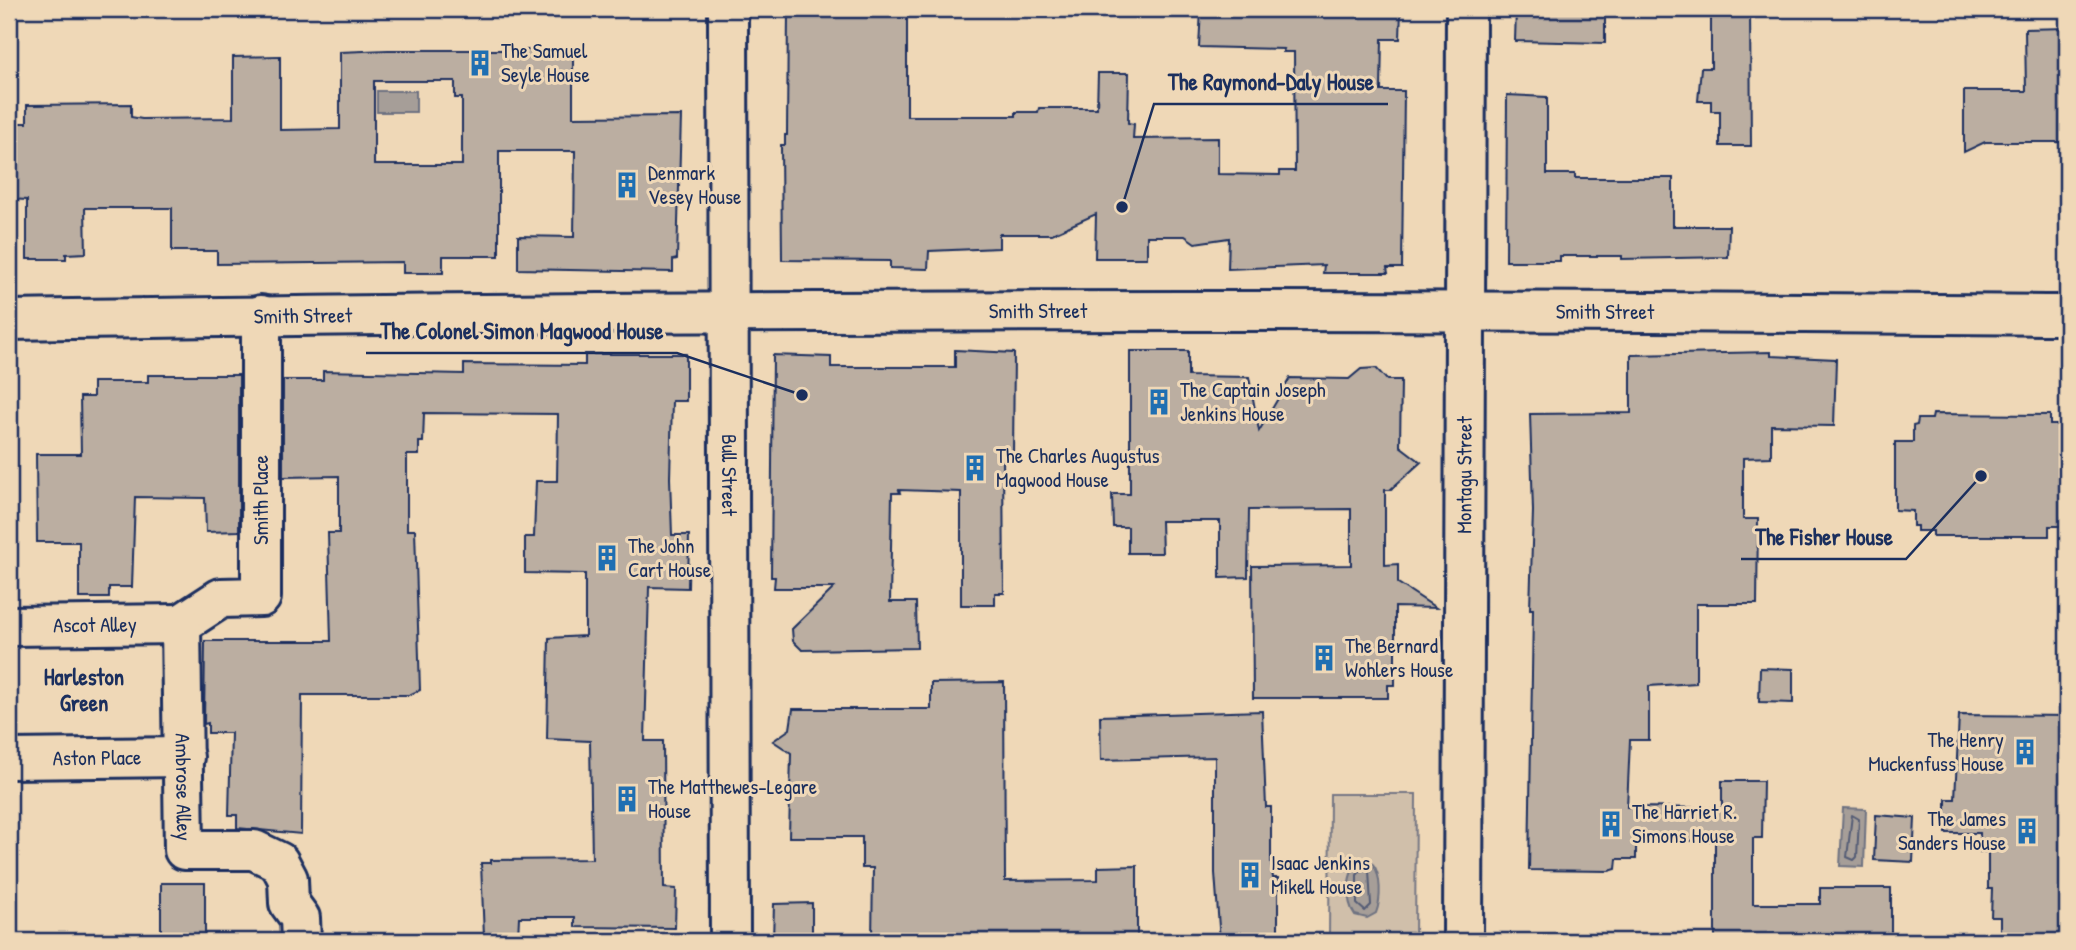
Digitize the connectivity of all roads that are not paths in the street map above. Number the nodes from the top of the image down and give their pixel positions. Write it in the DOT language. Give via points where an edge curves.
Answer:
graph roads {
  1 [pos="729,9"];
  2 [pos="1466,9"];
  3 [pos="1467,310"];
  4 [pos="730,312"];
  5 [pos="261,315"];
  6 [pos="2067,315"];
  7 [pos="9,320"];
  8 [pos="181,624"];
  9 [pos="9,626"];
  10 [pos="184,757"];
  11 [pos="9,759"];
  12 [pos="301,941"];
  13 [pos="730,941"];
  14 [pos="1463,941"];
  1 -- 4 [label="street, Bull Street"];
  2 -- 3 [label="street, Montagu Street"];
  3 -- 4 [label="street, Smith Street"];
  3 -- 6 [label="street, Smith Street"];
  3 -- 14 [label="street, Montagu Street"];
  4 -- 5 [label="street, Smith Street"];
  4 -- 13 [label="street, Bull Street"];
  5 -- 7 [label="street, Smith Street"];
  5 -- 8 [label="street, Smith Place" via="261,597 221,598"];
  8 -- 9 [label="street, Ascot Alley"];
  8 -- 10 [label="street, Ambrose Alley"];
  10 -- 11 [label="street, Aston Place"];
  10 -- 12 [label="street, Ambrose Alley" via="184,850 254,850 279,862 288,878 289,903 300,918"];
}
